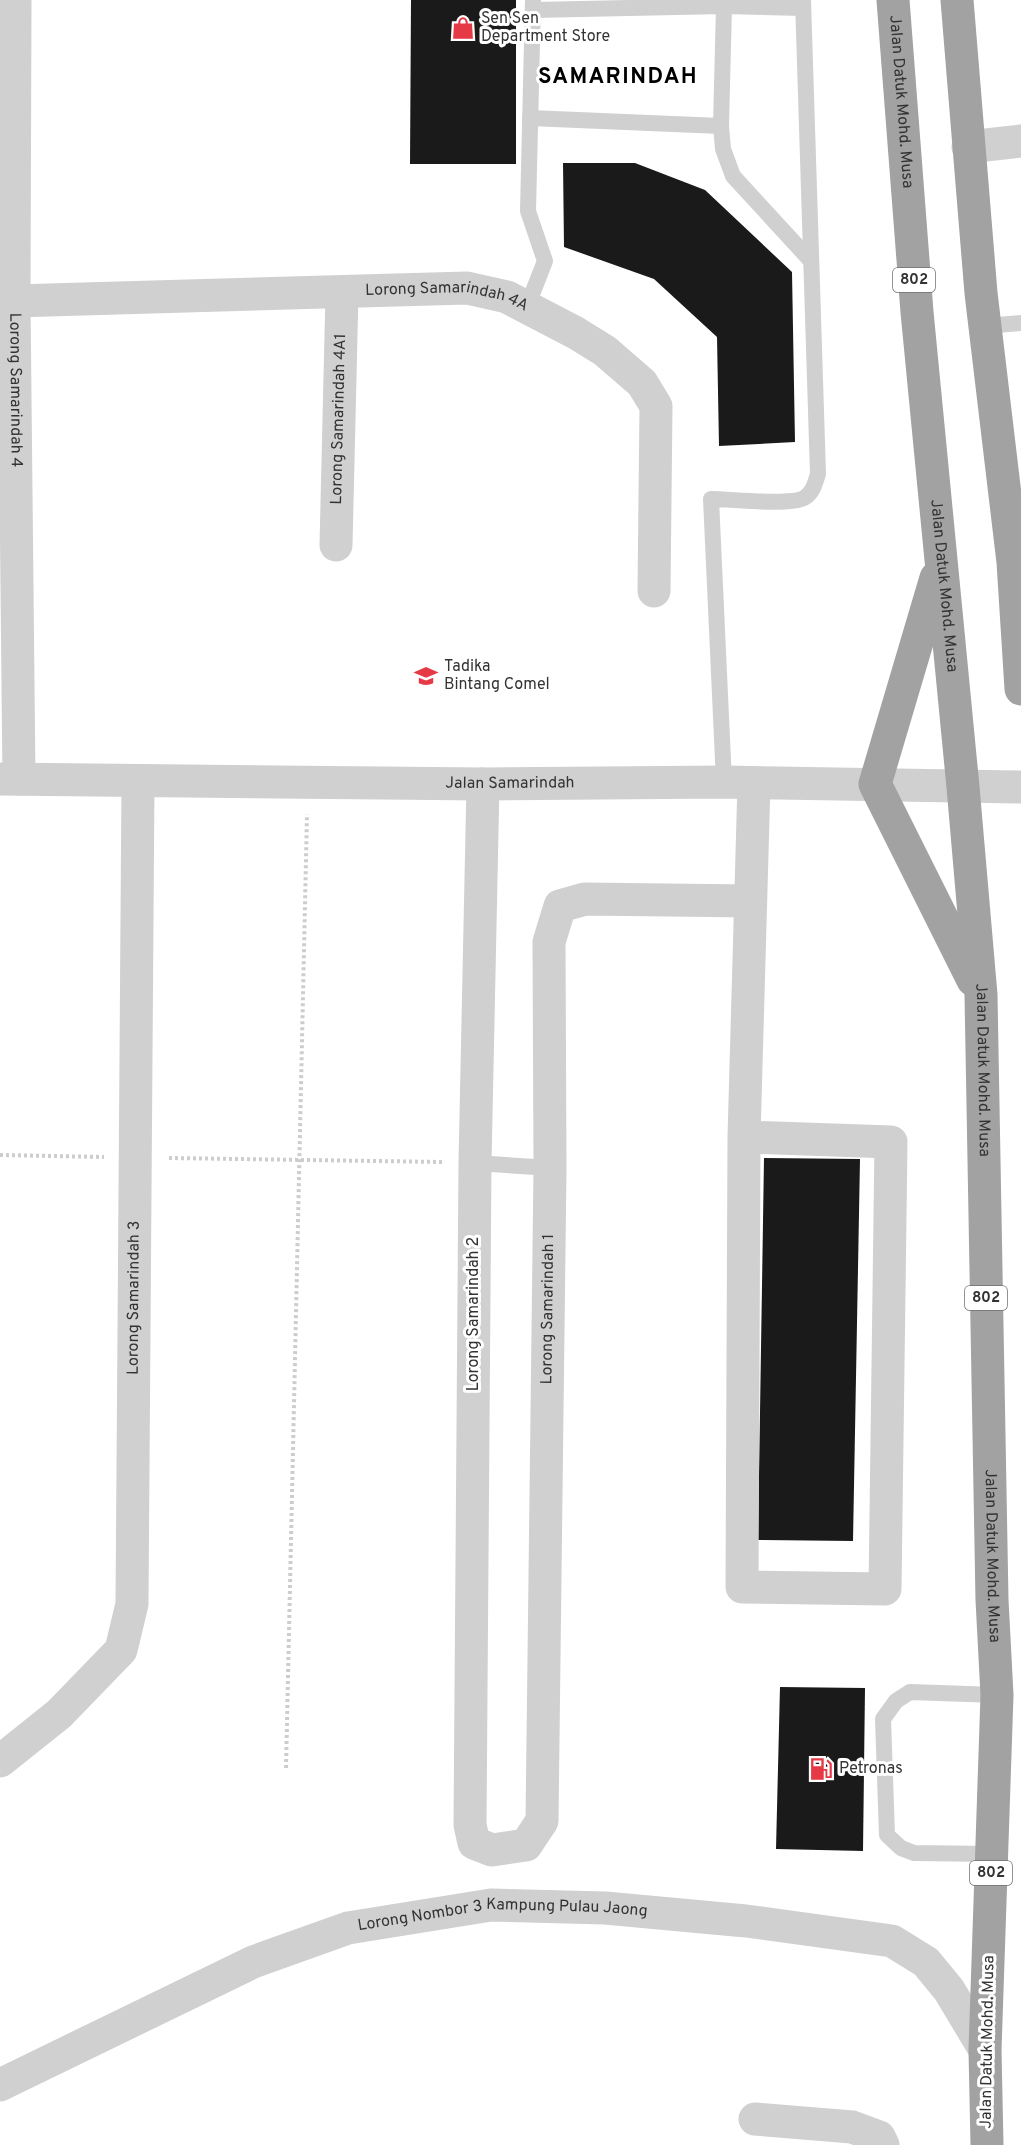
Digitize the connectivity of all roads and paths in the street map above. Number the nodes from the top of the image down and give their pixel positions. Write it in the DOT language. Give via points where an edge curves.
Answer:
graph roads {
  1 [pos="15,0"];
  2 [pos="893,0"];
  3 [pos="957,0"];
  4 [pos="803,4"];
  5 [pos="533,5"];
  6 [pos="724,6"];
  7 [pos="7,75"];
  8 [pos="530,118"];
  9 [pos="721,126"];
  10 [pos="1021,141"];
  11 [pos="969,147"];
  12 [pos="811,261"];
  13 [pos="342,293"];
  14 [pos="14,301"];
  15 [pos="527,307"];
  16 [pos="1021,323"];
  17 [pos="985,326"];
  18 [pos="336,545"];
  19 [pos="941,559"];
  20 [pos="654,591"];
  21 [pos="1021,689"];
  22 [pos="9,779"];
  23 [pos="138,782"];
  24 [pos="739,782"];
  25 [pos="307,783"];
  26 [pos="483,784"];
  27 [pos="875,784"];
  28 [pos="963,787"];
  29 [pos="1021,787"];
  30 [pos="750,901"];
  31 [pos="981,995"];
  32 [pos="744,1137"];
  33 [pos="0,1155"];
  34 [pos="135,1157"];
  35 [pos="299,1160"];
  36 [pos="475,1163"];
  37 [pos="550,1168"];
  38 [pos="997,1695"];
  39 [pos="0,1761"];
  40 [pos="286,1768"];
  41 [pos="474,1843"];
  42 [pos="992,1854"];
  43 [pos="985,2050"];
  44 [pos="0,2085"];
  45 [pos="755,2119"];
  46 [pos="884,2145"];
  47 [pos="987,2145"];
  1 -- 7 [label="street, Lorong Samarindah 4"];
  2 -- 19 [label="highway, Jalan Datuk Mohd. Musa / 802"];
  3 -- 11 [label="highway"];
  4 -- 6 [label="lane"];
  4 -- 12 [label="lane"];
  5 -- 6 [label="lane"];
  5 -- 8 [label="lane"];
  6 -- 9 [label="lane"];
  7 -- 14 [label="street, Lorong Samarindah 4"];
  8 -- 9 [label="lane"];
  8 -- 15 [label="lane" via="528,211 545,261"];
  9 -- 12 [label="lane" via="723,149 733,176"];
  10 -- 11 [label="street"];
  11 -- 17 [label="highway"];
  12 -- 24 [label="lane" via="818,474 813,491 790,501 711,499"];
  13 -- 14 [label="street, Lorong Samarindah 4A"];
  13 -- 15 [label="street, Lorong Samarindah 4A" via="467,288 507,297"];
  13 -- 18 [label="street, Lorong Samarindah 4A1"];
  14 -- 22 [label="street, Lorong Samarindah 4"];
  15 -- 20 [label="street, Lorong Samarindah 4A" via="605,351 642,383 656,406"];
  16 -- 17 [label="lane"];
  17 -- 21 [label="highway" via="1013,562"];
  19 -- 27 [label="highway"];
  19 -- 28 [label="highway, Jalan Datuk Mohd. Musa / 802"];
  22 -- 23 [label="street, Jalan Samarindah"];
  23 -- 25 [label="street, Jalan Samarindah"];
  23 -- 34 [label="street, Lorong Samarindah 3"];
  24 -- 26 [label="street, Jalan Samarindah"];
  24 -- 27 [label="street, Jalan Samarindah"];
  24 -- 30 [label="street"];
  25 -- 26 [label="street, Jalan Samarindah"];
  25 -- 35 [label="path"];
  26 -- 36 [label="street, Lorong Samarindah 2"];
  27 -- 28 [label="street, Jalan Samarindah"];
  27 -- 31 [label="highway"];
  28 -- 29 [label="street, Jalan Samarindah"];
  28 -- 31 [label="highway, Jalan Datuk Mohd. Musa / 802"];
  30 -- 32 [label="street"];
  30 -- 37 [label="street, Lorong Samarindah 1" via="585,899 560,906 549,942"];
  31 -- 38 [label="highway, Jalan Datuk Mohd. Musa / 802"];
  32 -- 32 [label="street" via="891,1142 885,1589 742,1587"];
  33 -- 34 [label="path"];
  34 -- 35 [label="path"];
  34 -- 39 [label="street, Lorong Samarindah 3" via="132,1604 121,1650 59,1714"];
  35 -- 36 [label="path"];
  35 -- 40 [label="path"];
  36 -- 37 [label="lane"];
  36 -- 41 [label="street, Lorong Samarindah 2" via="470,1825"];
  37 -- 41 [label="street, Lorong Samarindah 1" via="542,1821 525,1845 492,1850"];
  38 -- 42 [label="highway, Jalan Datuk Mohd. Musa / 802"];
  38 -- 42 [label="lane" via="910,1692 896,1701 884,1719 887,1835 914,1853"];
  42 -- 43 [label="highway, Jalan Datuk Mohd. Musa / 802"];
  43 -- 44 [label="street, Lorong Nombor 3 Kampung Pulau Jaong" via="949,1990 926,1962 892,1941 746,1921 605,1908 491,1905 348,1928 264,1959"];
  43 -- 47 [label="highway, Jalan Datuk Mohd. Musa / 802"];
  45 -- 46 [label="street" via="852,2127 879,2137"];
}
